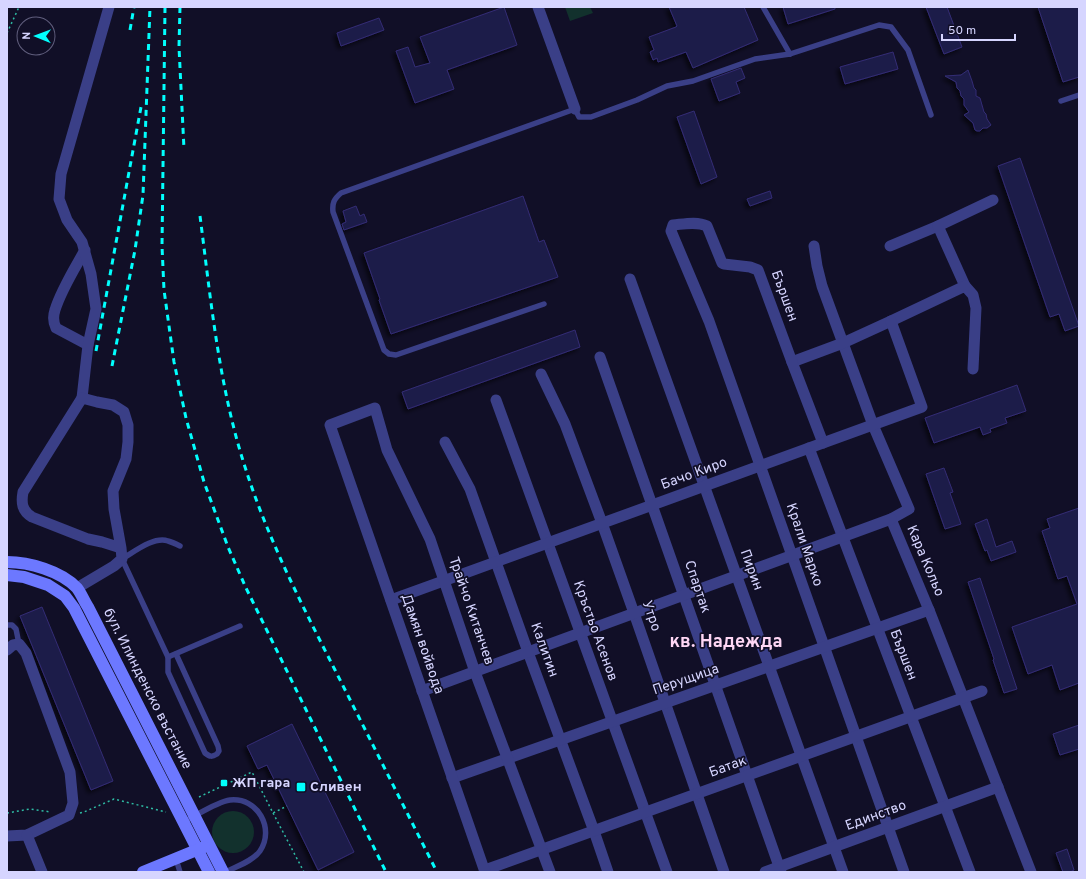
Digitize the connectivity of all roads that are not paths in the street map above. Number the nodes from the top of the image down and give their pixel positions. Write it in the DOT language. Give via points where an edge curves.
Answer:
graph roads {
  1 [pos="110,7"];
  2 [pos="538,7"];
  3 [pos="763,7"];
  4 [pos="790,54"];
  5 [pos="1079,95"];
  6 [pos="1061,101"];
  7 [pos="575,109"];
  8 [pos="931,115"];
  9 [pos="993,200"];
  10 [pos="938,226"];
  11 [pos="671,231"];
  12 [pos="814,246"];
  13 [pos="890,246"];
  14 [pos="85,250"];
  15 [pos="630,278"];
  16 [pos="965,286"];
  17 [pos="544,304"];
  18 [pos="891,321"];
  19 [pos="843,343"];
  20 [pos="88,345"];
  21 [pos="600,357"];
  22 [pos="792,362"];
  23 [pos="974,369"];
  24 [pos="541,374"];
  25 [pos="82,398"];
  26 [pos="496,400"];
  27 [pos="873,424"];
  28 [pos="330,425"];
  29 [pos="445,442"];
  30 [pos="823,443"];
  31 [pos="809,448"];
  32 [pos="760,466"];
  33 [pos="705,486"];
  34 [pos="652,505"];
  35 [pos="891,519"];
  36 [pos="602,523"];
  37 [pos="842,537"];
  38 [pos="548,543"];
  39 [pos="180,546"];
  40 [pos="121,553"];
  41 [pos="792,555"];
  42 [pos="7,562"];
  43 [pos="496,562"];
  44 [pos="7,575"];
  45 [pos="737,575"];
  46 [pos="445,580"];
  47 [pos="77,588"];
  48 [pos="684,595"];
  49 [pos="390,600"];
  50 [pos="929,610"];
  51 [pos="634,613"];
  52 [pos="7,625"];
  53 [pos="240,626"];
  54 [pos="877,629"];
  55 [pos="580,633"];
  56 [pos="19,644"];
  57 [pos="825,647"];
  58 [pos="7,650"];
  59 [pos="528,652"];
  60 [pos="176,654"];
  61 [pos="168,657"];
  62 [pos="770,667"];
  63 [pos="475,672"];
  64 [pos="716,686"];
  65 [pos="422,691"];
  66 [pos="982,691"];
  67 [pos="963,698"];
  68 [pos="665,703"];
  69 [pos="911,717"];
  70 [pos="612,722"];
  71 [pos="856,736"];
  72 [pos="561,740"];
  73 [pos="802,756"];
  74 [pos="507,759"];
  75 [pos="747,776"];
  76 [pos="452,778"];
  77 [pos="998,787"];
  78 [pos="696,794"];
  79 [pos="945,806"];
  80 [pos="645,812"];
  81 [pos="195,816"];
  82 [pos="183,822"];
  83 [pos="888,827"];
  84 [pos="594,831"];
  85 [pos="27,835"];
  86 [pos="7,836"];
  87 [pos="209,845"];
  88 [pos="834,847"];
  89 [pos="198,850"];
  90 [pos="541,850"];
  91 [pos="176,859"];
  92 [pos="780,869"];
  93 [pos="485,871"];
  94 [pos="42,872"];
  95 [pos="143,872"];
  96 [pos="180,872"];
  97 [pos="209,872"];
  98 [pos="223,872"];
  99 [pos="226,872"];
  100 [pos="550,872"];
  101 [pos="608,872"];
  102 [pos="667,872"];
  103 [pos="724,872"];
  104 [pos="765,872"];
  105 [pos="843,872"];
  106 [pos="904,872"];
  107 [pos="970,872"];
  108 [pos="1031,872"];
  1 -- 14 [label="street" via="61,174 59,199 67,220"];
  2 -- 7 [label="street"];
  3 -- 4 [label="lane"];
  4 -- 7 [label="lane" via="755,58 693,81 667,86 590,117 579,117"];
  4 -- 8 [label="lane" via="879,25 891,27 908,50"];
  5 -- 6 [label="lane"];
  7 -- 17 [label="lane" via="341,193 332,204 384,350 390,354 396,355"];
  9 -- 10 [label="street"];
  10 -- 13 [label="street"];
  10 -- 16 [label="street"];
  11 -- 22 [label="street, Бършен" via="673,225 707,226 722,263 758,270"];
  11 -- 32 [label="street, Крали Марко" via="709,321"];
  12 -- 19 [label="street, Кара Кольо" via="822,286"];
  14 -- 20 [label="street" via="96,309"];
  14 -- 20 [label="street" via="67,283 53,318 56,328"];
  15 -- 33 [label="street, Пирин"];
  16 -- 18 [label="street"];
  16 -- 23 [label="street" via="973,295 976,308"];
  18 -- 19 [label="street"];
  18 -- 27 [label="street, Бачо Киро" via="922,407"];
  19 -- 22 [label="street"];
  19 -- 27 [label="street, Кара Кольо"];
  20 -- 25 [label="street"];
  21 -- 34 [label="street, Спартак"];
  22 -- 30 [label="street, Бършен"];
  24 -- 36 [label="street, Утро" via="565,424"];
  25 -- 40 [label="street" via="113,405 124,412 128,425 126,459 112,491"];
  25 -- 40 [label="street" via="23,492 22,508 32,517 102,542"];
  26 -- 38 [label="street, Кръстьо Асенов"];
  27 -- 30 [label="street, Бачо Киро"];
  27 -- 35 [label="street, Кара Кольо" via="909,510"];
  28 -- 46 [label="street, Трайчо Китанчев" via="376,408 388,450 430,539"];
  28 -- 49 [label="street, Дамян войвода"];
  29 -- 43 [label="street, Калитин" via="470,489"];
  30 -- 31 [label="street, Бачо Киро"];
  31 -- 32 [label="street, Бачо Киро"];
  31 -- 37 [label="street, Бършен"];
  32 -- 33 [label="street, Бачо Киро"];
  32 -- 41 [label="street, Крали Марко"];
  33 -- 34 [label="street, Бачо Киро"];
  33 -- 45 [label="street, Пирин"];
  34 -- 36 [label="street, Бачо Киро"];
  34 -- 48 [label="street, Спартак"];
  35 -- 37 [label="street"];
  35 -- 50 [label="street, Кара Кольо"];
  36 -- 38 [label="street, Бачо Киро"];
  36 -- 51 [label="street, Утро"];
  37 -- 41 [label="street"];
  37 -- 54 [label="street, Бършен"];
  38 -- 43 [label="street, Бачо Киро"];
  38 -- 55 [label="street, Кръстьо Асенов"];
  39 -- 40 [label="lane" via="168,540 158,540"];
  40 -- 47 [label="street" via="114,566"];
  40 -- 61 [label="lane"];
  41 -- 45 [label="street"];
  41 -- 57 [label="street, Крали Марко"];
  42 -- 47 [label="main road, бул. Илинденско въстание" via="37,566 61,575"];
  43 -- 46 [label="street, Бачо Киро"];
  43 -- 59 [label="street, Калитин"];
  44 -- 82 [label="main road, бул. Илинденско въстание" via="24,577 48,585 64,596 74,608"];
  45 -- 48 [label="street"];
  45 -- 62 [label="street, Пирин"];
  46 -- 49 [label="street, Бачо Киро"];
  46 -- 63 [label="street, Трайчо Китанчев"];
  47 -- 81 [label="main road, бул. Илинденско въстание"];
  48 -- 51 [label="street"];
  48 -- 64 [label="street, Спартак"];
  49 -- 65 [label="street, Дамян войвода"];
  50 -- 54 [label="street, Перущица"];
  50 -- 67 [label="street, Кара Кольо"];
  51 -- 55 [label="street"];
  51 -- 68 [label="street, Утро"];
  52 -- 56 [label="lane" via="12,625 16,629"];
  53 -- 60 [label="lane"];
  54 -- 57 [label="street, Перущица"];
  54 -- 69 [label="street, Бършен"];
  55 -- 59 [label="street"];
  55 -- 70 [label="street, Кръстьо Асенов"];
  56 -- 58 [label="street"];
  56 -- 85 [label="street" via="26,653 70,772 73,804 69,815"];
  57 -- 62 [label="street, Перущица"];
  57 -- 71 [label="street, Крали Марко"];
  59 -- 63 [label="street"];
  59 -- 72 [label="street, Калитин"];
  60 -- 61 [label="lane"];
  60 -- 61 [label="lane" via="218,746 219,751 212,756 205,753 168,672"];
  62 -- 64 [label="street, Перущица"];
  62 -- 73 [label="street, Пирин"];
  63 -- 65 [label="street"];
  63 -- 74 [label="street, Трайчо Китанчев"];
  64 -- 68 [label="street, Перущица"];
  64 -- 75 [label="street, Спартак"];
  65 -- 76 [label="street, Дамян войвода"];
  66 -- 67 [label="street, Батак"];
  67 -- 69 [label="street, Батак"];
  67 -- 77 [label="street, Кара Кольо"];
  68 -- 70 [label="street, Перущица"];
  68 -- 78 [label="street, Утро"];
  69 -- 71 [label="street, Батак"];
  69 -- 79 [label="street, Бършен"];
  70 -- 72 [label="street, Перущица"];
  70 -- 80 [label="street, Кръстьо Асенов"];
  71 -- 73 [label="street, Батак"];
  71 -- 83 [label="street, Крали Марко"];
  72 -- 74 [label="street, Перущица"];
  72 -- 84 [label="street, Калитин"];
  73 -- 75 [label="street, Батак"];
  73 -- 88 [label="street, Пирин"];
  74 -- 76 [label="street, Перущица"];
  74 -- 90 [label="street, Трайчо Китанчев"];
  75 -- 78 [label="street, Батак"];
  75 -- 92 [label="street, Спартак"];
  76 -- 93 [label="street, Дамян войвода"];
  77 -- 79 [label="street, Единство"];
  77 -- 108 [label="street, Кара Кольо"];
  78 -- 80 [label="street, Батак"];
  78 -- 103 [label="street, Утро"];
  79 -- 83 [label="street, Единство"];
  79 -- 107 [label="street, Бършен"];
  80 -- 84 [label="street, Батак"];
  80 -- 102 [label="street, Кръстьо Асенов"];
  81 -- 82 [label="lane"];
  81 -- 87 [label="main road, бул. Илинденско въстание"];
  81 -- 99 [label="lane" via="230,800 252,805 260,812 266,825 266,839 260,851 250,860"];
  82 -- 89 [label="main road, бул. Илинденско въстание"];
  83 -- 88 [label="street, Единство"];
  83 -- 106 [label="street, Крали Марко"];
  84 -- 90 [label="street, Батак"];
  84 -- 101 [label="street, Калитин"];
  85 -- 86 [label="street"];
  85 -- 94 [label="street"];
  87 -- 89 [label="main road"];
  87 -- 98 [label="main road, бул. Илинденско въстание"];
  88 -- 92 [label="street, Единство"];
  88 -- 105 [label="street, Пирин"];
  89 -- 91 [label="main road"];
  89 -- 97 [label="main road, бул. Илинденско въстание"];
  90 -- 93 [label="street, Батак"];
  90 -- 100 [label="street, Трайчо Китанчев"];
  91 -- 95 [label="main road"];
  91 -- 96 [label="lane"];
  92 -- 104 [label="street, Единство"];
}
